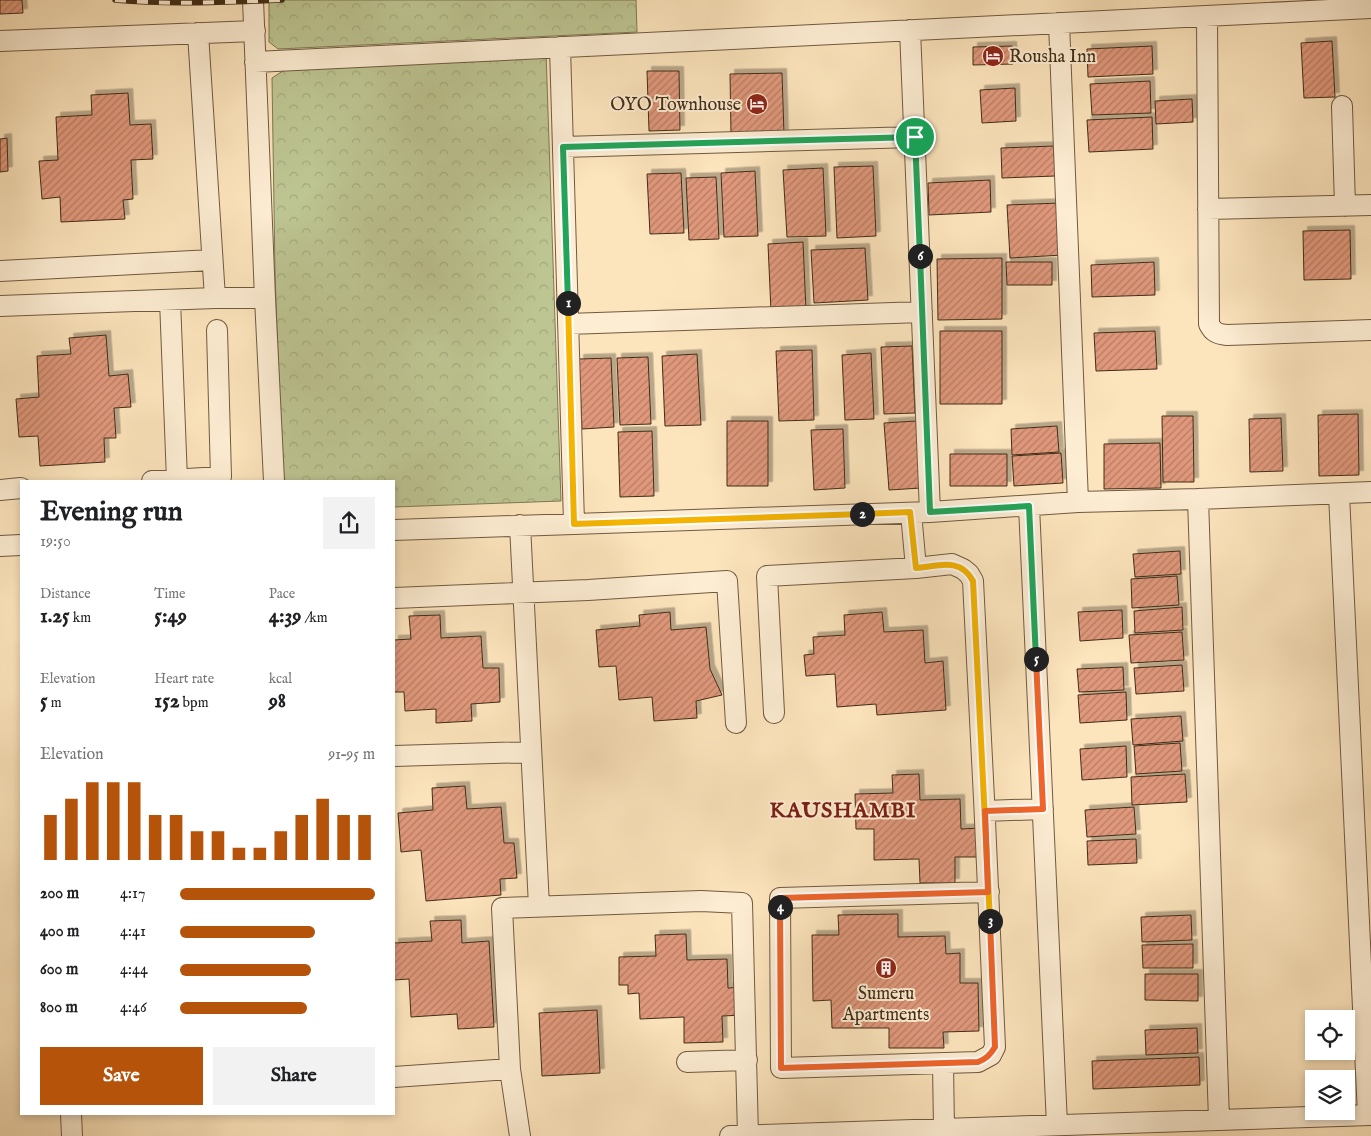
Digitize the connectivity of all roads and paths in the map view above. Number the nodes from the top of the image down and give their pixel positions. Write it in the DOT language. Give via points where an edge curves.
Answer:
graph roads {
  1 [pos="253,0"];
  2 [pos="1371,8"];
  3 [pos="1207,16"];
  4 [pos="1059,23"];
  5 [pos="910,30"];
  6 [pos="255,31"];
  7 [pos="198,34"];
  8 [pos="0,41"];
  9 [pos="560,47"];
  10 [pos="255,62"];
  11 [pos="1342,106"];
  12 [pos="915,137"];
  13 [pos="563,147"];
  14 [pos="1371,205"];
  15 [pos="1344,206"];
  16 [pos="1208,209"];
  17 [pos="212,260"];
  18 [pos="0,271"];
  19 [pos="215,298"];
  20 [pos="265,298"];
  21 [pos="170,300"];
  22 [pos="0,306"];
  23 [pos="922,312"];
  24 [pos="568,324"];
  25 [pos="217,330"];
  26 [pos="1371,330"];
  27 [pos="177,480"];
  28 [pos="274,480"];
  29 [pos="20,488"];
  30 [pos="0,490"];
  31 [pos="1371,492"];
  32 [pos="1339,494"];
  33 [pos="1198,499"];
  34 [pos="1078,502"];
  35 [pos="1029,506"];
  36 [pos="920,512"];
  37 [pos="574,524"];
  38 [pos="520,525"];
  39 [pos="395,530"];
  40 [pos="20,545"];
  41 [pos="0,546"];
  42 [pos="916,568"];
  43 [pos="524,593"];
  44 [pos="395,598"];
  45 [pos="774,713"];
  46 [pos="736,723"];
  47 [pos="530,752"];
  48 [pos="395,756"];
  49 [pos="1043,809"];
  50 [pos="985,811"];
  51 [pos="988,892"];
  52 [pos="539,906"];
  53 [pos="747,1060"];
  54 [pos="687,1062"];
  55 [pos="943,1064"];
  56 [pos="510,1069"];
  57 [pos="395,1077"];
  58 [pos="71,1115"];
  59 [pos="1370,1115"];
  60 [pos="1219,1120"];
  61 [pos="1057,1125"];
  62 [pos="944,1129"];
  63 [pos="1175,1129"];
  64 [pos="748,1135"];
  65 [pos="802,1135"];
  66 [pos="72,1136"];
  67 [pos="520,1136"];
  68 [pos="730,1136"];
  1 -- 6 [label="street"];
  2 -- 3 [label="street"];
  3 -- 4 [label="street"];
  3 -- 16 [label="street"];
  4 -- 5 [label="street"];
  4 -- 34 [label="street"];
  5 -- 9 [label="street"];
  5 -- 12 [label="street"];
  6 -- 7 [label="street"];
  6 -- 10 [label="street"];
  7 -- 8 [label="street"];
  7 -- 17 [label="street"];
  9 -- 10 [label="street"];
  9 -- 13 [label="street"];
  10 -- 20 [label="street"];
  11 -- 15 [label="street"];
  12 -- 13 [label="street"];
  12 -- 23 [label="street"];
  13 -- 24 [label="street"];
  14 -- 15 [label="street"];
  15 -- 16 [label="street"];
  16 -- 26 [label="street" via="1209,324 1212,331 1226,335"];
  17 -- 18 [label="street"];
  17 -- 19 [label="street"];
  19 -- 20 [label="street"];
  19 -- 21 [label="street"];
  20 -- 28 [label="street"];
  21 -- 22 [label="street"];
  21 -- 27 [label="street"];
  23 -- 24 [label="street"];
  23 -- 36 [label="street"];
  24 -- 37 [label="street"];
  25 -- 27 [label="street" via="221,477"];
  29 -- 30 [label="street"];
  31 -- 32 [label="street"];
  32 -- 33 [label="street"];
  32 -- 59 [label="street"];
  33 -- 34 [label="street"];
  33 -- 60 [label="street"];
  34 -- 35 [label="street"];
  35 -- 36 [label="street"];
  35 -- 49 [label="street"];
  36 -- 37 [label="street"];
  36 -- 42 [label="street"];
  37 -- 38 [label="street"];
  38 -- 39 [label="street"];
  38 -- 43 [label="street"];
  40 -- 41 [label="street"];
  42 -- 45 [label="street" via="767,576"];
  42 -- 50 [label="street" via="952,564 963,568 973,581"];
  43 -- 44 [label="street"];
  43 -- 46 [label="street" via="727,581"];
  43 -- 47 [label="street"];
  47 -- 48 [label="street"];
  47 -- 52 [label="street"];
  49 -- 50 [label="street"];
  49 -- 61 [label="street"];
  50 -- 51 [label="street"];
  51 -- 55 [label="street" via="995,1047 990,1055 978,1062"];
  51 -- 55 [label="street" via="780,898 781,1068"];
  52 -- 53 [label="street" via="742,902"];
  52 -- 56 [label="street" via="502,908"];
  53 -- 54 [label="street"];
  53 -- 64 [label="street"];
  55 -- 62 [label="street"];
  56 -- 57 [label="street"];
  56 -- 67 [label="street"];
  58 -- 66 [label="street"];
  59 -- 60 [label="street"];
  60 -- 63 [label="street"];
  61 -- 62 [label="street"];
  61 -- 63 [label="street"];
  62 -- 65 [label="street"];
  64 -- 65 [label="street"];
  64 -- 68 [label="street"];
}
